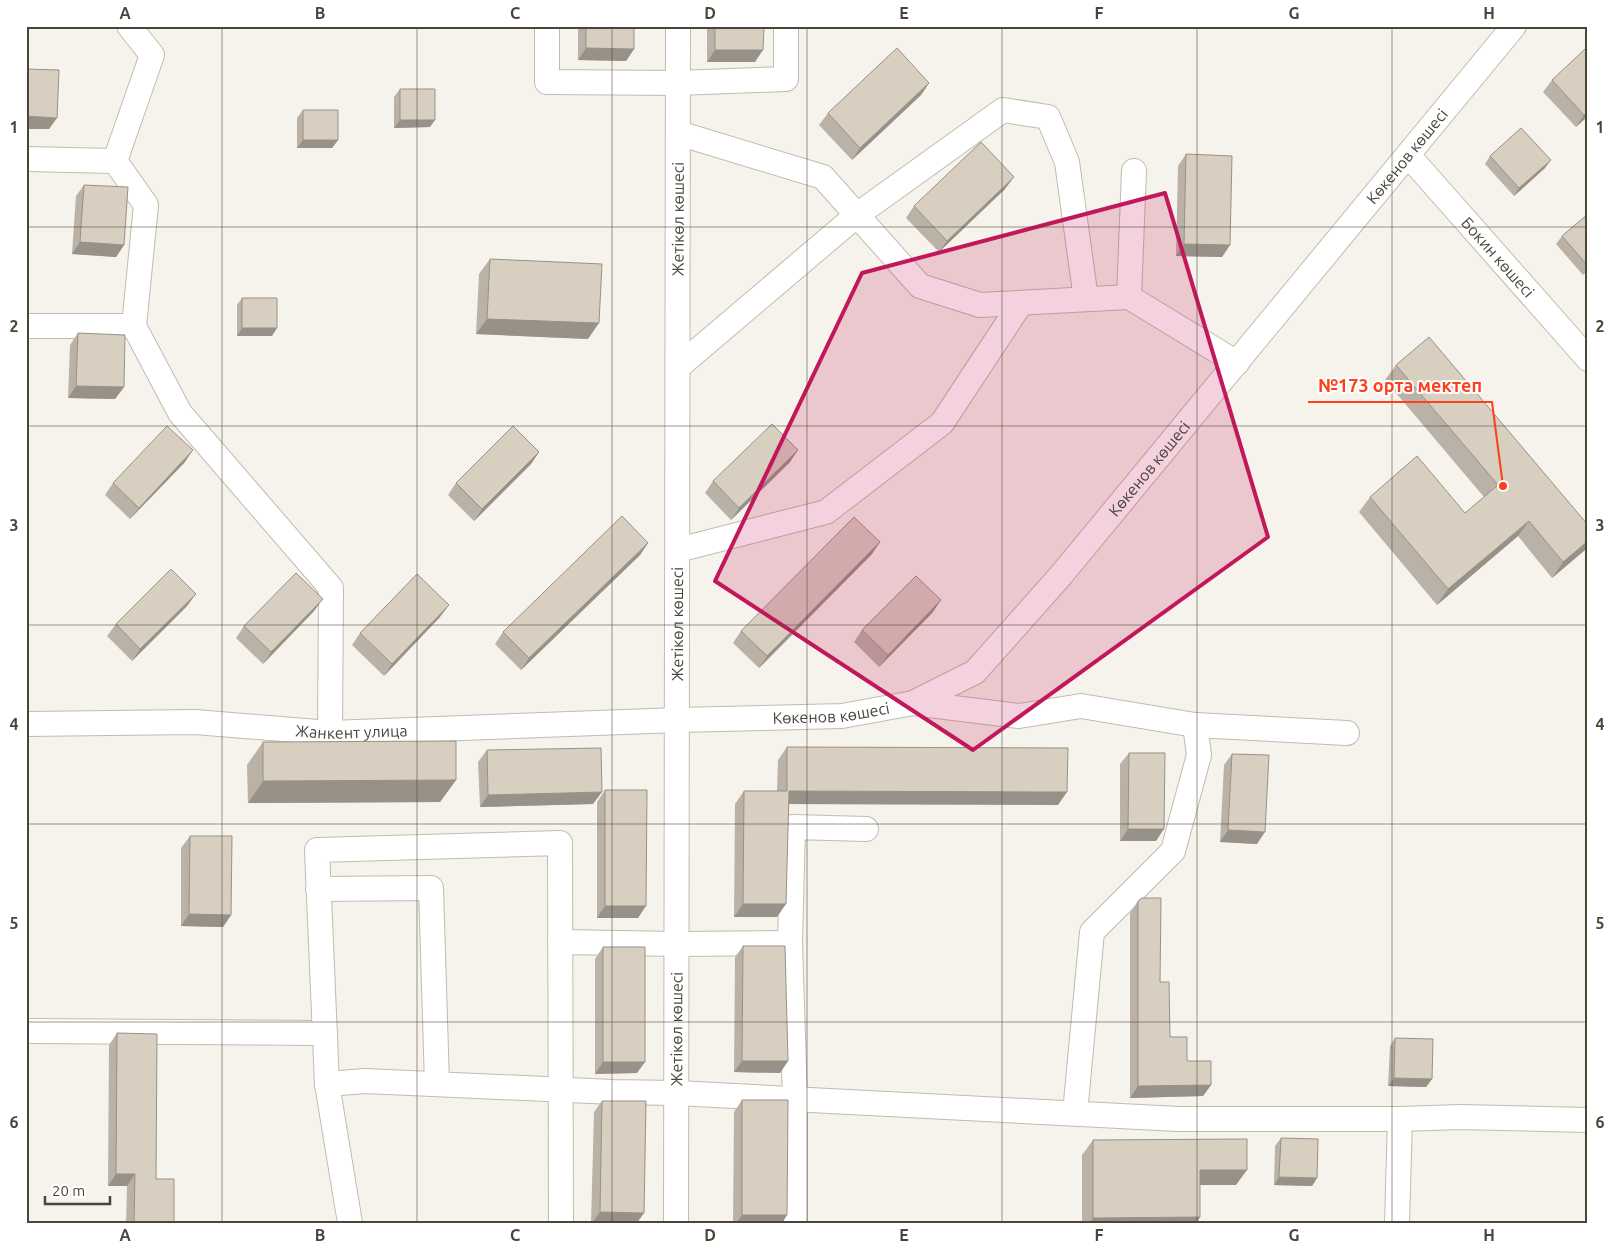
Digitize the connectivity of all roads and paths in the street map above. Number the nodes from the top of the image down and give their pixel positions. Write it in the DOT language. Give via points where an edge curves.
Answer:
graph roads {
  1 [pos="129,26"];
  2 [pos="547,26"];
  3 [pos="678,26"];
  4 [pos="786,26"];
  5 [pos="1514,26"];
  6 [pos="678,83"];
  7 [pos="678,133"];
  8 [pos="1408,155"];
  9 [pos="26,159"];
  10 [pos="115,160"];
  11 [pos="1134,172"];
  12 [pos="857,215"];
  13 [pos="1129,297"];
  14 [pos="1086,299"];
  15 [pos="1021,303"];
  16 [pos="26,326"];
  17 [pos="134,326"];
  18 [pos="1588,359"];
  19 [pos="1237,362"];
  20 [pos="678,367"];
  21 [pos="678,550"];
  22 [pos="913,703"];
  23 [pos="678,720"];
  24 [pos="26,724"];
  25 [pos="1195,725"];
  26 [pos="1347,732"];
  27 [pos="330,733"];
  28 [pos="866,829"];
  29 [pos="318,889"];
  30 [pos="560,942"];
  31 [pos="790,943"];
  32 [pos="677,944"];
  33 [pos="26,1031"];
  34 [pos="325,1033"];
  35 [pos="327,1084"];
  36 [pos="438,1084"];
  37 [pos="561,1090"];
  38 [pos="676,1093"];
  39 [pos="795,1099"];
  40 [pos="1075,1113"];
  41 [pos="1400,1119"];
  42 [pos="1588,1120"];
  43 [pos="350,1223"];
  44 [pos="561,1223"];
  45 [pos="676,1223"];
  46 [pos="795,1223"];
  47 [pos="1397,1223"];
  1 -- 10 [label="street" via="152,55"];
  2 -- 6 [label="street" via="547,82"];
  3 -- 6 [label="street, Жетікөл көшесі"];
  4 -- 6 [label="street" via="786,79"];
  5 -- 8 [label="street, Көкенов көшесі"];
  6 -- 7 [label="street, Жетікөл көшесі"];
  7 -- 12 [label="street" via="823,176"];
  7 -- 20 [label="street, Жетікөл көшесі"];
  8 -- 18 [label="street, Бокин көшесі"];
  8 -- 19 [label="street, Көкенов көшесі"];
  9 -- 10 [label="street"];
  10 -- 17 [label="street" via="146,204"];
  11 -- 13 [label="street"];
  12 -- 14 [label="street" via="1003,110 1048,117 1067,162"];
  12 -- 15 [label="street" via="920,286 980,305"];
  12 -- 20 [label="street"];
  13 -- 14 [label="street"];
  13 -- 19 [label="street"];
  14 -- 15 [label="street"];
  15 -- 21 [label="street" via="942,423 826,512"];
  16 -- 17 [label="street"];
  17 -- 27 [label="street" via="180,413 331,588"];
  19 -- 22 [label="street, Көкенов көшесі" via="1062,574 975,672"];
  20 -- 21 [label="street, Жетікөл көшесі"];
  21 -- 23 [label="street, Жетікөл көшесі"];
  22 -- 23 [label="street, Көкенов көшесі" via="842,716"];
  22 -- 25 [label="street" via="1019,716 1080,706"];
  23 -- 27 [label="street, Жанкент улица"];
  23 -- 32 [label="street, Жетікөл көшесі"];
  24 -- 27 [label="street, Жанкент улица" via="195,722"];
  25 -- 26 [label="street"];
  25 -- 40 [label="street" via="1199,755 1173,851 1092,932"];
  28 -- 31 [label="street" via="793,827"];
  29 -- 30 [label="street" via="317,850 560,843"];
  29 -- 34 [label="street"];
  29 -- 36 [label="street" via="431,888"];
  30 -- 32 [label="street"];
  30 -- 37 [label="street"];
  31 -- 32 [label="street"];
  31 -- 39 [label="street"];
  32 -- 38 [label="street, Жетікөл көшесі"];
  33 -- 34 [label="street"];
  34 -- 35 [label="street"];
  35 -- 36 [label="street"];
  35 -- 43 [label="street"];
  36 -- 37 [label="street"];
  37 -- 38 [label="street"];
  37 -- 44 [label="street"];
  38 -- 39 [label="street"];
  38 -- 45 [label="street, Жетікөл көшесі"];
  39 -- 40 [label="street"];
  39 -- 46 [label="street"];
  40 -- 41 [label="street" via="1178,1119"];
  41 -- 42 [label="street"];
  41 -- 47 [label="street"];
}
